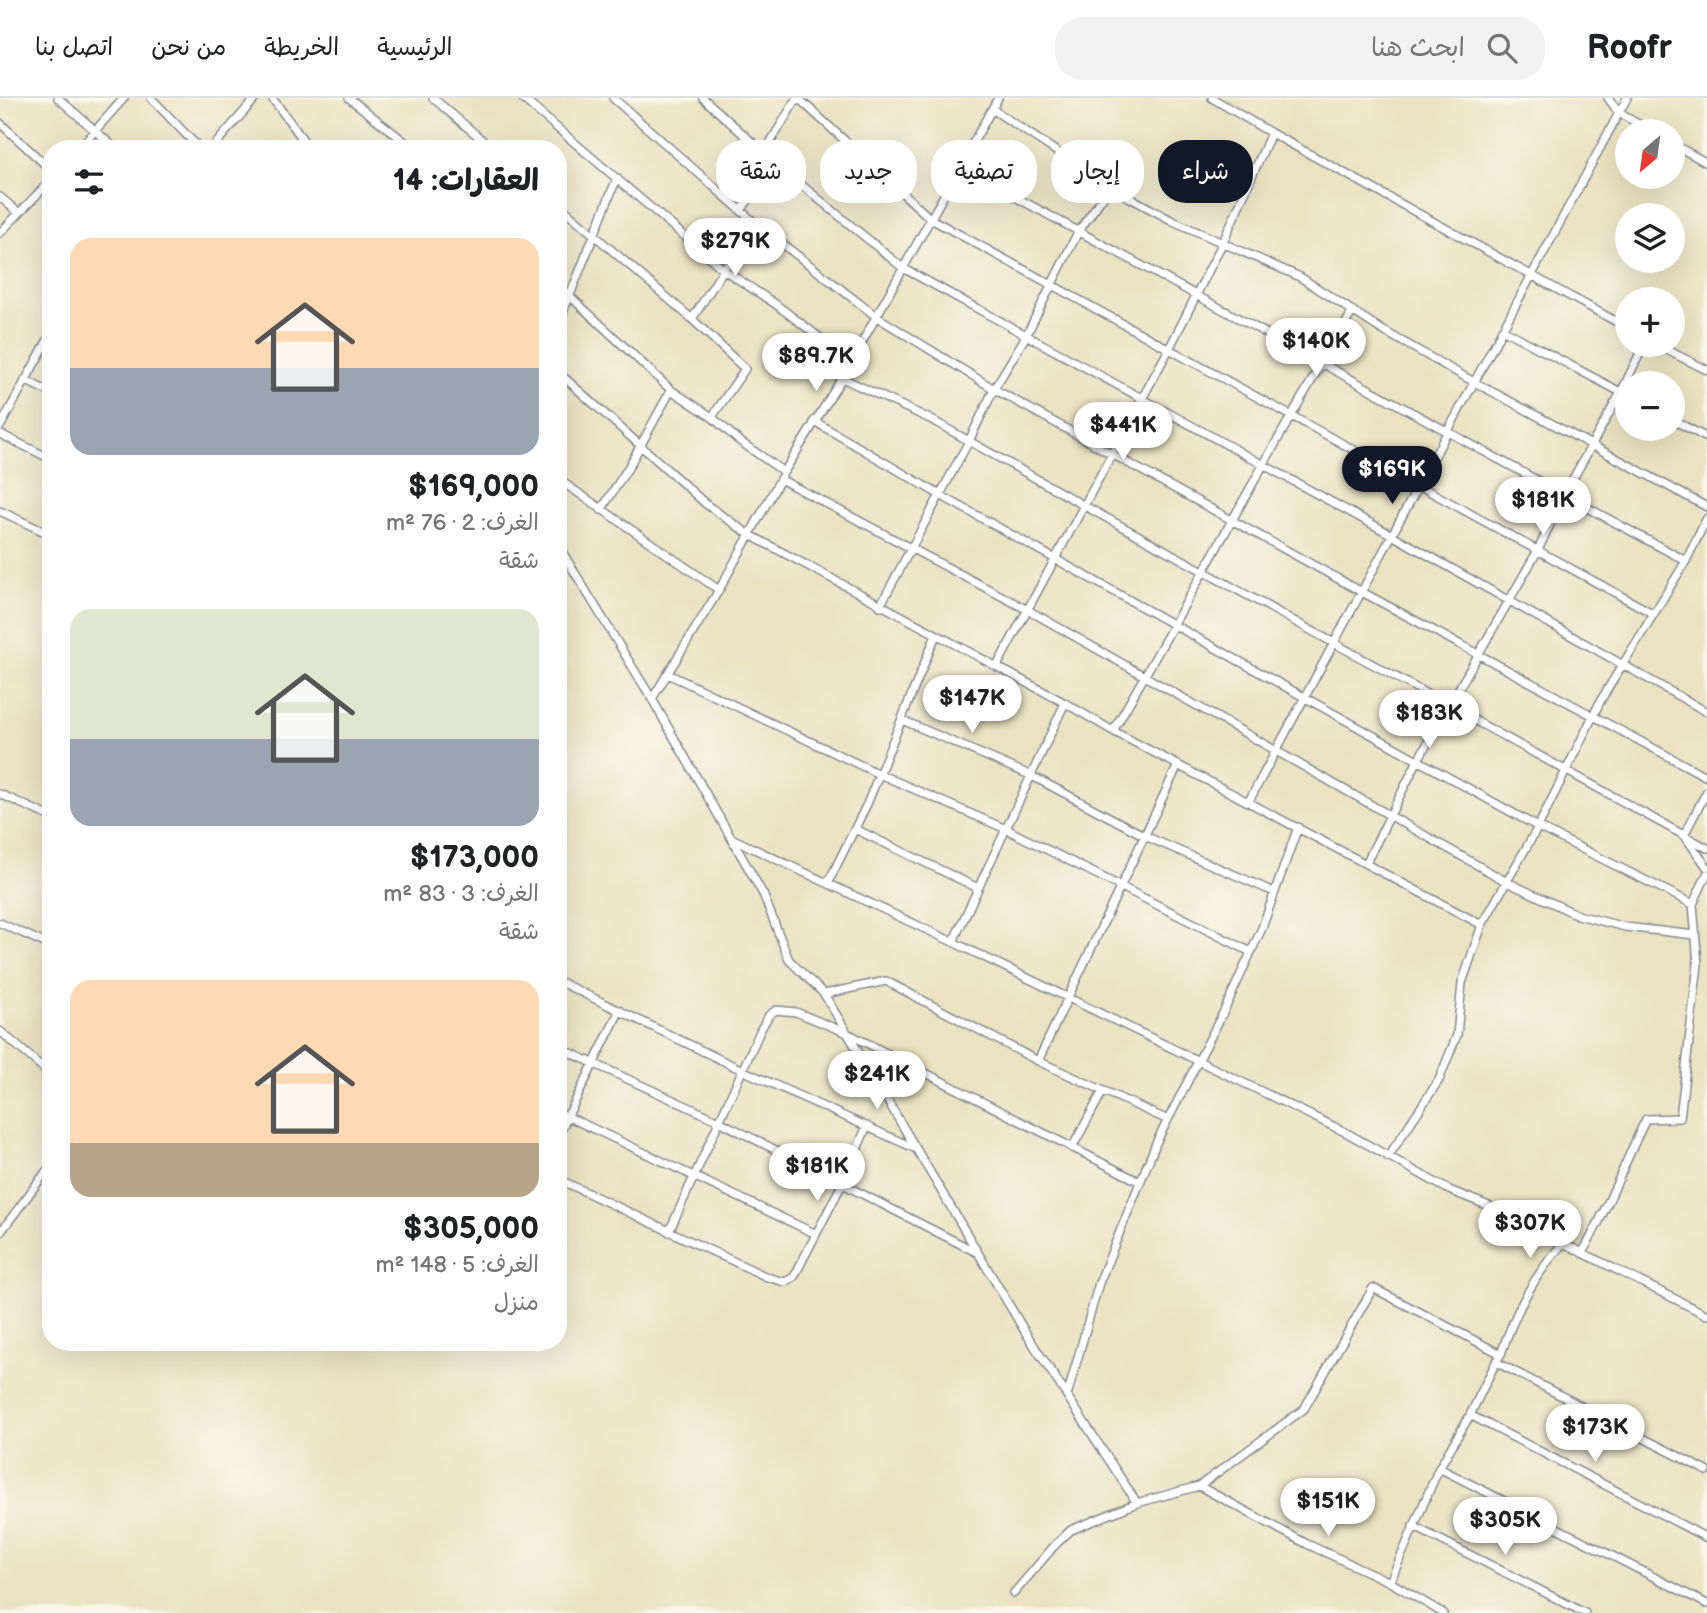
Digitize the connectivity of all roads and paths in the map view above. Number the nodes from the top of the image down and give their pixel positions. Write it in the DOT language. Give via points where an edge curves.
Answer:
graph roads {
  1 [pos="58,98"];
  2 [pos="124,98"];
  3 [pos="151,98"];
  4 [pos="272,98"];
  5 [pos="349,98"];
  6 [pos="433,98"];
  7 [pos="522,98"];
  8 [pos="613,98"];
  9 [pos="703,98"];
  10 [pos="798,98"];
  11 [pos="998,98"];
  12 [pos="1212,98"];
  13 [pos="1608,98"];
  14 [pos="1627,98"];
  15 [pos="252,99"];
  16 [pos="992,109"];
  17 [pos="1619,113"];
  18 [pos="1630,119"];
  19 [pos="0,123"];
  20 [pos="96,130"];
  21 [pos="1271,133"];
  22 [pos="87,140"];
  23 [pos="107,140"];
  24 [pos="191,140"];
  25 [pos="218,140"];
  26 [pos="303,140"];
  27 [pos="403,140"];
  28 [pos="482,140"];
  29 [pos="750,140"];
  30 [pos="772,140"];
  31 [pos="975,140"];
  32 [pos="1051,148"];
  33 [pos="1685,151"];
  34 [pos="42,162"];
  35 [pos="1707,163"];
  36 [pos="617,178"];
  37 [pos="806,188"];
  38 [pos="42,189"];
  39 [pos="0,197"];
  40 [pos="746,203"];
  41 [pos="939,203"];
  42 [pos="1025,203"];
  43 [pos="1099,203"];
  44 [pos="1140,203"];
  45 [pos="741,211"];
  46 [pos="567,212"];
  47 [pos="19,213"];
  48 [pos="930,219"];
  49 [pos="754,222"];
  50 [pos="1078,232"];
  51 [pos="0,233"];
  52 [pos="594,234"];
  53 [pos="1223,242"];
  54 [pos="903,268"];
  55 [pos="724,270"];
  56 [pos="1531,276"];
  57 [pos="1051,284"];
  58 [pos="567,293"];
  59 [pos="570,296"];
  60 [pos="1195,296"];
  61 [pos="567,303"];
  62 [pos="1353,311"];
  63 [pos="877,317"];
  64 [pos="692,319"];
  65 [pos="1615,321"];
  66 [pos="1502,329"];
  67 [pos="1026,336"];
  68 [pos="1169,349"];
  69 [pos="42,352"];
  70 [pos="1681,357"];
  71 [pos="851,361"];
  72 [pos="1320,364"];
  73 [pos="1707,370"];
  74 [pos="842,378"];
  75 [pos="24,380"];
  76 [pos="567,380"];
  77 [pos="1474,382"];
  78 [pos="42,389"];
  79 [pos="995,389"];
  80 [pos="1615,389"];
  81 [pos="671,390"];
  82 [pos="1141,400"];
  83 [pos="1615,408"];
  84 [pos="1291,416"];
  85 [pos="712,417"];
  86 [pos="814,421"];
  87 [pos="1685,426"];
  88 [pos="0,427"];
  89 [pos="1447,433"];
  90 [pos="0,434"];
  91 [pos="1707,438"];
  92 [pos="969,441"];
  93 [pos="1592,444"];
  94 [pos="640,446"];
  95 [pos="1112,453"];
  96 [pos="42,454"];
  97 [pos="1262,465"];
  98 [pos="782,476"];
  99 [pos="567,485"];
  100 [pos="1418,487"];
  101 [pos="940,495"];
  102 [pos="1564,495"];
  103 [pos="1083,505"];
  104 [pos="1707,507"];
  105 [pos="601,510"];
  106 [pos="0,511"];
  107 [pos="1707,518"];
  108 [pos="1231,519"];
  109 [pos="42,531"];
  110 [pos="750,535"];
  111 [pos="1392,535"];
  112 [pos="910,550"];
  113 [pos="1538,550"];
  114 [pos="1054,558"];
  115 [pos="567,560"];
  116 [pos="1686,562"];
  117 [pos="1205,572"];
  118 [pos="719,590"];
  119 [pos="1362,592"];
  120 [pos="1509,602"];
  121 [pos="880,606"];
  122 [pos="1028,610"];
  123 [pos="1654,614"];
  124 [pos="1175,625"];
  125 [pos="936,635"];
  126 [pos="1335,643"];
  127 [pos="1479,655"];
  128 [pos="1623,665"];
  129 [pos="997,666"];
  130 [pos="668,674"];
  131 [pos="1146,676"];
  132 [pos="1306,698"];
  133 [pos="652,699"];
  134 [pos="1065,704"];
  135 [pos="1451,706"];
  136 [pos="1707,712"];
  137 [pos="1592,716"];
  138 [pos="902,720"];
  139 [pos="1113,731"];
  140 [pos="1278,751"];
  141 [pos="1419,760"];
  142 [pos="1178,765"];
  143 [pos="1566,770"];
  144 [pos="879,774"];
  145 [pos="1032,776"];
  146 [pos="1707,777"];
  147 [pos="1707,791"];
  148 [pos="0,794"];
  149 [pos="1249,801"];
  150 [pos="42,813"];
  151 [pos="1391,815"];
  152 [pos="1298,827"];
  153 [pos="1538,827"];
  154 [pos="855,829"];
  155 [pos="1006,829"];
  156 [pos="1684,835"];
  157 [pos="1145,836"];
  158 [pos="731,838"];
  159 [pos="1707,848"];
  160 [pos="1366,863"];
  161 [pos="1707,867"];
  162 [pos="1707,874"];
  163 [pos="1507,882"];
  164 [pos="828,883"];
  165 [pos="1121,887"];
  166 [pos="978,888"];
  167 [pos="1275,892"];
  168 [pos="1693,904"];
  169 [pos="0,923"];
  170 [pos="1482,925"];
  171 [pos="1695,935"];
  172 [pos="42,942"];
  173 [pos="953,942"];
  174 [pos="1251,952"];
  175 [pos="567,985"];
  176 [pos="824,994"];
  177 [pos="1695,995"];
  178 [pos="1707,996"];
  179 [pos="1069,999"];
  180 [pos="620,1010"];
  181 [pos="0,1031"];
  182 [pos="847,1033"];
  183 [pos="567,1051"];
  184 [pos="1038,1061"];
  185 [pos="1198,1062"];
  186 [pos="594,1064"];
  187 [pos="42,1068"];
  188 [pos="742,1070"];
  189 [pos="1103,1091"];
  190 [pos="568,1116"];
  191 [pos="1168,1120"];
  192 [pos="719,1121"];
  193 [pos="867,1126"];
  194 [pos="915,1148"];
  195 [pos="1072,1148"];
  196 [pos="1388,1157"];
  197 [pos="694,1176"];
  198 [pos="42,1177"];
  199 [pos="1140,1182"];
  200 [pos="567,1183"];
  201 [pos="842,1184"];
  202 [pos="669,1232"];
  203 [pos="0,1233"];
  204 [pos="816,1234"];
  205 [pos="1563,1243"];
  206 [pos="977,1252"];
  207 [pos="1582,1253"];
  208 [pos="1707,1315"];
  209 [pos="1499,1358"];
  210 [pos="1067,1396"];
  211 [pos="1470,1415"];
  212 [pos="1439,1468"];
  213 [pos="1707,1471"];
  214 [pos="1199,1486"];
  215 [pos="1137,1503"];
  216 [pos="1413,1526"];
  217 [pos="1707,1538"];
  218 [pos="1390,1582"];
  219 [pos="1014,1593"];
  220 [pos="1707,1604"];
  221 [pos="1443,1613"];
  222 [pos="1585,1613"];
  1 -- 20 [label="street"];
  2 -- 20 [label="street"];
  3 -- 24 [label="street"];
  4 -- 26 [label="street"];
  5 -- 27 [label="street"];
  6 -- 28 [label="street"];
  7 -- 36 [label="street"];
  8 -- 45 [label="street"];
  9 -- 29 [label="street"];
  10 -- 30 [label="street"];
  10 -- 48 [label="street"];
  11 -- 16 [label="street"];
  12 -- 21 [label="street"];
  13 -- 17 [label="street"];
  14 -- 17 [label="street"];
  15 -- 25 [label="street"];
  16 -- 31 [label="street"];
  16 -- 32 [label="street"];
  17 -- 18 [label="street"];
  17 -- 56 [label="street"];
  19 -- 34 [label="street"];
  20 -- 22 [label="street"];
  20 -- 23 [label="street"];
  21 -- 53 [label="street"];
  21 -- 56 [label="street"];
  33 -- 35 [label="street"];
  36 -- 52 [label="street"];
  36 -- 55 [label="street"];
  37 -- 54 [label="street"];
  38 -- 47 [label="street"];
  39 -- 47 [label="street"];
  40 -- 45 [label="street"];
  41 -- 48 [label="street"];
  42 -- 50 [label="street"];
  43 -- 50 [label="street"];
  44 -- 53 [label="street"];
  45 -- 49 [label="street"];
  46 -- 52 [label="street"];
  47 -- 51 [label="street"];
  48 -- 54 [label="street"];
  48 -- 57 [label="street"];
  49 -- 55 [label="street"];
  49 -- 63 [label="street"];
  50 -- 57 [label="street"];
  50 -- 60 [label="street"];
  52 -- 59 [label="street"];
  52 -- 64 [label="street"];
  53 -- 60 [label="street"];
  53 -- 62 [label="street" via="1300,277"];
  54 -- 63 [label="street"];
  54 -- 67 [label="street"];
  55 -- 64 [label="street"];
  55 -- 71 [label="street"];
  56 -- 65 [label="street"];
  56 -- 66 [label="street"];
  57 -- 67 [label="street"];
  57 -- 68 [label="street"];
  58 -- 59 [label="street"];
  59 -- 61 [label="street"];
  59 -- 81 [label="street"];
  60 -- 68 [label="street"];
  60 -- 72 [label="street"];
  62 -- 72 [label="street"];
  62 -- 77 [label="street"];
  63 -- 71 [label="street"];
  63 -- 79 [label="street"];
  64 -- 85 [label="street" via="745,369"];
  66 -- 77 [label="street"];
  66 -- 80 [label="street"];
  67 -- 79 [label="street"];
  67 -- 82 [label="street"];
  68 -- 82 [label="street"];
  68 -- 84 [label="street"];
  69 -- 75 [label="street"];
  70 -- 73 [label="street"];
  71 -- 74 [label="street"];
  72 -- 84 [label="street"];
  72 -- 89 [label="street"];
  74 -- 86 [label="street"];
  74 -- 92 [label="street"];
  75 -- 78 [label="street"];
  75 -- 88 [label="street"];
  76 -- 94 [label="street"];
  77 -- 89 [label="street"];
  77 -- 93 [label="street"];
  79 -- 92 [label="street"];
  79 -- 95 [label="street"];
  81 -- 85 [label="street"];
  81 -- 94 [label="street"];
  82 -- 95 [label="street"];
  82 -- 97 [label="street"];
  83 -- 93 [label="street"];
  84 -- 97 [label="street"];
  84 -- 100 [label="street"];
  85 -- 98 [label="street"];
  86 -- 98 [label="street"];
  86 -- 101 [label="street"];
  87 -- 91 [label="street"];
  89 -- 100 [label="street"];
  89 -- 102 [label="street"];
  90 -- 96 [label="street"];
  92 -- 101 [label="street"];
  92 -- 103 [label="street"];
  93 -- 102 [label="street"];
  93 -- 104 [label="street"];
  94 -- 105 [label="street"];
  94 -- 110 [label="street" via="707,505"];
  95 -- 103 [label="street"];
  95 -- 108 [label="street"];
  97 -- 108 [label="street"];
  97 -- 111 [label="street"];
  98 -- 110 [label="street"];
  98 -- 112 [label="street"];
  99 -- 105 [label="street"];
  100 -- 111 [label="street"];
  100 -- 113 [label="street"];
  101 -- 112 [label="street"];
  101 -- 114 [label="street"];
  102 -- 113 [label="street"];
  102 -- 116 [label="street"];
  103 -- 114 [label="street"];
  103 -- 117 [label="street"];
  105 -- 118 [label="street"];
  106 -- 109 [label="street"];
  107 -- 116 [label="street"];
  108 -- 117 [label="street"];
  108 -- 119 [label="street"];
  110 -- 118 [label="street"];
  110 -- 121 [label="street"];
  111 -- 119 [label="street"];
  111 -- 120 [label="street"];
  112 -- 121 [label="street"];
  112 -- 122 [label="street"];
  113 -- 120 [label="street"];
  113 -- 123 [label="street"];
  114 -- 122 [label="street"];
  114 -- 124 [label="street"];
  115 -- 133 [label="street"];
  116 -- 123 [label="street"];
  117 -- 124 [label="street"];
  117 -- 126 [label="street"];
  118 -- 130 [label="street"];
  119 -- 126 [label="street"];
  119 -- 127 [label="street"];
  120 -- 127 [label="street"];
  120 -- 128 [label="street"];
  121 -- 125 [label="street"];
  122 -- 129 [label="street"];
  122 -- 131 [label="street"];
  123 -- 128 [label="street"];
  124 -- 131 [label="street"];
  124 -- 132 [label="street"];
  125 -- 129 [label="street"];
  125 -- 138 [label="street"];
  126 -- 132 [label="street"];
  126 -- 135 [label="street"];
  127 -- 135 [label="street"];
  127 -- 137 [label="street"];
  128 -- 136 [label="street"];
  128 -- 137 [label="street"];
  129 -- 134 [label="street"];
  130 -- 133 [label="street"];
  130 -- 144 [label="street"];
  131 -- 139 [label="street"];
  131 -- 140 [label="street"];
  132 -- 140 [label="street"];
  132 -- 141 [label="street"];
  133 -- 158 [label="street"];
  134 -- 139 [label="street"];
  134 -- 145 [label="street"];
  135 -- 141 [label="street"];
  135 -- 143 [label="street"];
  137 -- 143 [label="street"];
  137 -- 146 [label="street"];
  138 -- 144 [label="street"];
  138 -- 145 [label="street"];
  139 -- 142 [label="street"];
  140 -- 149 [label="street"];
  140 -- 151 [label="street"];
  141 -- 151 [label="street"];
  141 -- 153 [label="street"];
  142 -- 149 [label="street"];
  142 -- 157 [label="street"];
  143 -- 153 [label="street"];
  143 -- 156 [label="street"];
  144 -- 154 [label="street"];
  144 -- 155 [label="street"];
  145 -- 155 [label="street"];
  145 -- 157 [label="street"];
  147 -- 156 [label="street"];
  148 -- 150 [label="street"];
  149 -- 152 [label="street"];
  151 -- 160 [label="street"];
  151 -- 163 [label="street"];
  152 -- 160 [label="street"];
  152 -- 167 [label="street"];
  153 -- 163 [label="street"];
  153 -- 168 [label="street"];
  154 -- 164 [label="street"];
  154 -- 166 [label="street"];
  155 -- 165 [label="street"];
  155 -- 166 [label="street"];
  156 -- 159 [label="street"];
  156 -- 161 [label="street"];
  157 -- 165 [label="street"];
  157 -- 167 [label="street"];
  158 -- 164 [label="street"];
  158 -- 176 [label="street" via="763,894 789,960"];
  160 -- 170 [label="street"];
  162 -- 168 [label="street"];
  163 -- 170 [label="street"];
  163 -- 171 [label="street" via="1578,915 1625,927"];
  164 -- 173 [label="street"];
  165 -- 174 [label="street"];
  165 -- 179 [label="street"];
  166 -- 173 [label="street"];
  167 -- 174 [label="street"];
  168 -- 171 [label="street"];
  169 -- 172 [label="street"];
  170 -- 196 [label="street" via="1462,983 1457,1035 1439,1080"];
  171 -- 177 [label="street"];
  173 -- 179 [label="street"];
  174 -- 185 [label="street"];
  175 -- 180 [label="street"];
  176 -- 182 [label="street"];
  176 -- 184 [label="street" via="886,981"];
  177 -- 178 [label="street"];
  177 -- 207 [label="street" via="1680,1118 1646,1119"];
  179 -- 184 [label="street"];
  179 -- 185 [label="street"];
  180 -- 186 [label="street"];
  180 -- 188 [label="street"];
  181 -- 187 [label="street"];
  182 -- 188 [label="street" via="796,1012 776,1010 769,1014"];
  182 -- 194 [label="street"];
  182 -- 195 [label="street"];
  183 -- 186 [label="street"];
  184 -- 189 [label="street"];
  185 -- 191 [label="street"];
  185 -- 196 [label="street"];
  186 -- 190 [label="street"];
  186 -- 192 [label="street"];
  188 -- 192 [label="street"];
  188 -- 193 [label="street"];
  189 -- 191 [label="street"];
  189 -- 195 [label="street"];
  190 -- 197 [label="street"];
  191 -- 199 [label="street"];
  192 -- 197 [label="street"];
  192 -- 201 [label="street"];
  193 -- 194 [label="street"];
  193 -- 201 [label="street"];
  194 -- 206 [label="street"];
  195 -- 199 [label="street"];
  196 -- 205 [label="street"];
  197 -- 202 [label="street"];
  197 -- 204 [label="street"];
  198 -- 203 [label="street"];
  199 -- 210 [label="street" via="1099,1283"];
  200 -- 202 [label="street"];
  201 -- 204 [label="street"];
  201 -- 206 [label="street"];
  202 -- 204 [label="street" via="766,1278 785,1282 794,1277"];
  205 -- 207 [label="street"];
  205 -- 209 [label="street" via="1535,1277"];
  206 -- 210 [label="street"];
  207 -- 208 [label="street"];
  209 -- 211 [label="street"];
  209 -- 213 [label="street"];
  209 -- 214 [label="street" via="1373,1288 1304,1409"];
  210 -- 215 [label="street"];
  211 -- 212 [label="street"];
  211 -- 217 [label="street"];
  212 -- 216 [label="street"];
  212 -- 220 [label="street"];
  214 -- 215 [label="street"];
  214 -- 218 [label="street"];
  215 -- 219 [label="street" via="1071,1530"];
  216 -- 218 [label="street"];
  216 -- 222 [label="street"];
  218 -- 221 [label="street"];
}
